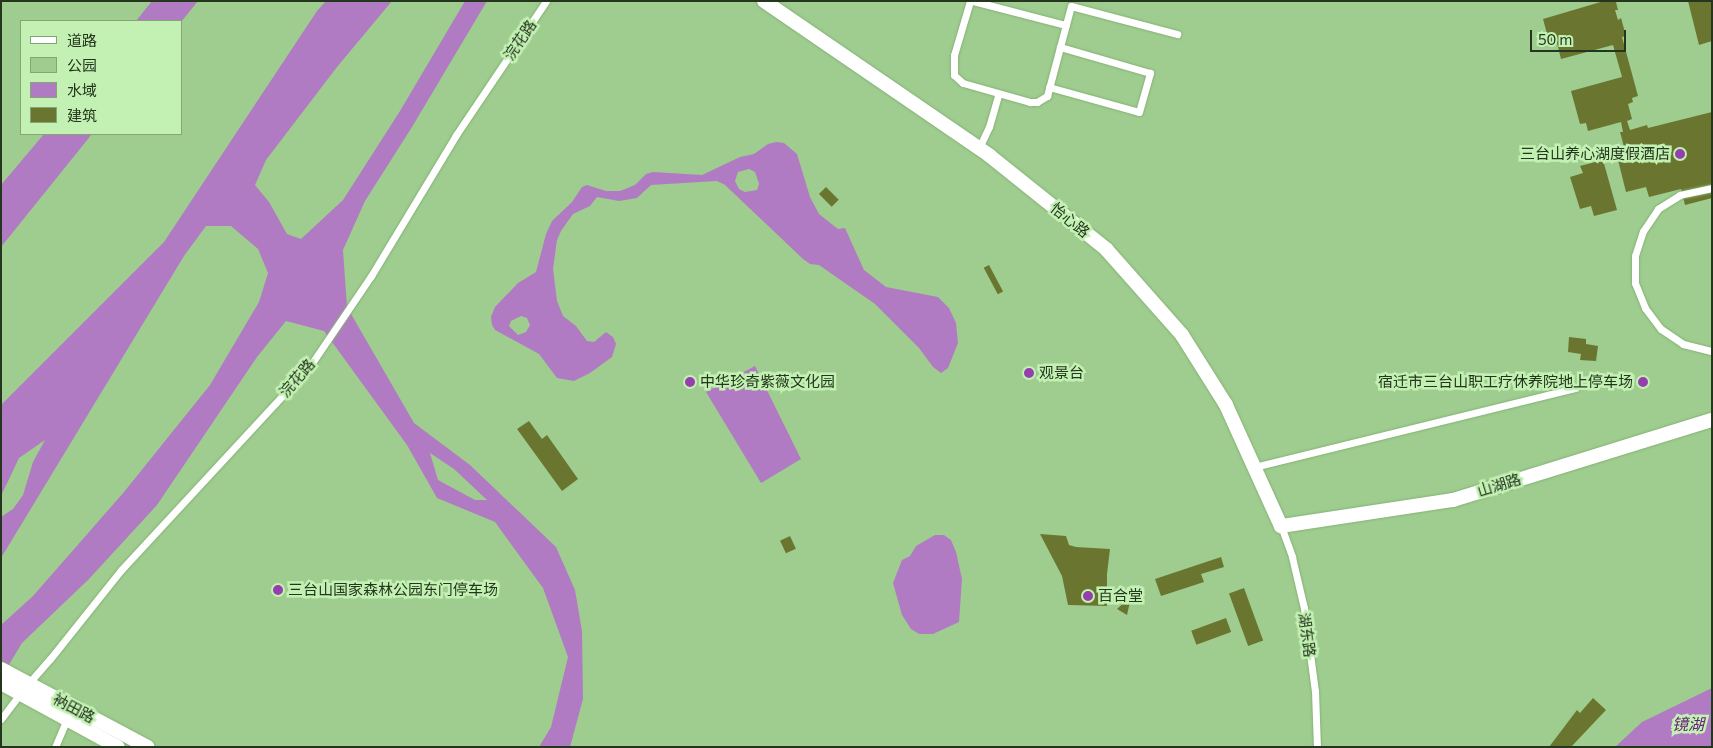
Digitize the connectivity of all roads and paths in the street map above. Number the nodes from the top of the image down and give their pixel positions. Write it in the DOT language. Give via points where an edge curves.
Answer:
graph roads {
  1 [pos="546,1"];
  2 [pos="764,1"];
  3 [pos="971,1"];
  4 [pos="1066,25"];
  5 [pos="1177,34"];
  6 [pos="1060,47"];
  7 [pos="1049,86"];
  8 [pos="999,93"];
  9 [pos="979,148"];
  10 [pos="1712,188"];
  11 [pos="1712,351"];
  12 [pos="1575,388"];
  13 [pos="1712,420"];
  14 [pos="1254,467"];
  15 [pos="1281,526"];
  16 [pos="12,681"];
  17 [pos="1,719"];
  18 [pos="67,719"];
  19 [pos="55,747"];
  20 [pos="118,747"];
  21 [pos="148,747"];
  22 [pos="1317,747"];
  1 -- 16 [label="lane, 浣花路" via="456,135 371,276 310,366 121,570 50,659"];
  2 -- 9 [label="street, 怡心路"];
  3 -- 4 [label="lane"];
  3 -- 8 [label="lane" via="953,62 954,75 963,83"];
  4 -- 5 [label="lane" via="1071,6"];
  4 -- 6 [label="lane"];
  6 -- 7 [label="lane"];
  6 -- 7 [label="lane" via="1150,73 1139,112"];
  7 -- 8 [label="lane" via="1047,96 1037,102"];
  8 -- 9 [label="lane"];
  9 -- 14 [label="street, 怡心路" via="1106,248 1175,328 1226,404"];
  10 -- 11 [label="lane" via="1680,195 1658,209 1642,230 1635,256 1635,283 1644,308 1661,329 1684,344"];
  12 -- 14 [label="lane"];
  13 -- 15 [label="street, 山湖路" via="1452,500"];
  14 -- 15 [label="street, 怡心路"];
  15 -- 22 [label="lane, 湖东路" via="1304,608 1315,691"];
  16 -- 17 [label="lane, 浣花路"];
  16 -- 18 [label="street, 衲田路"];
  16 -- 21 [label="street, 衲田路"];
  18 -- 19 [label="lane"];
  18 -- 20 [label="street, 衲田路"];
}
